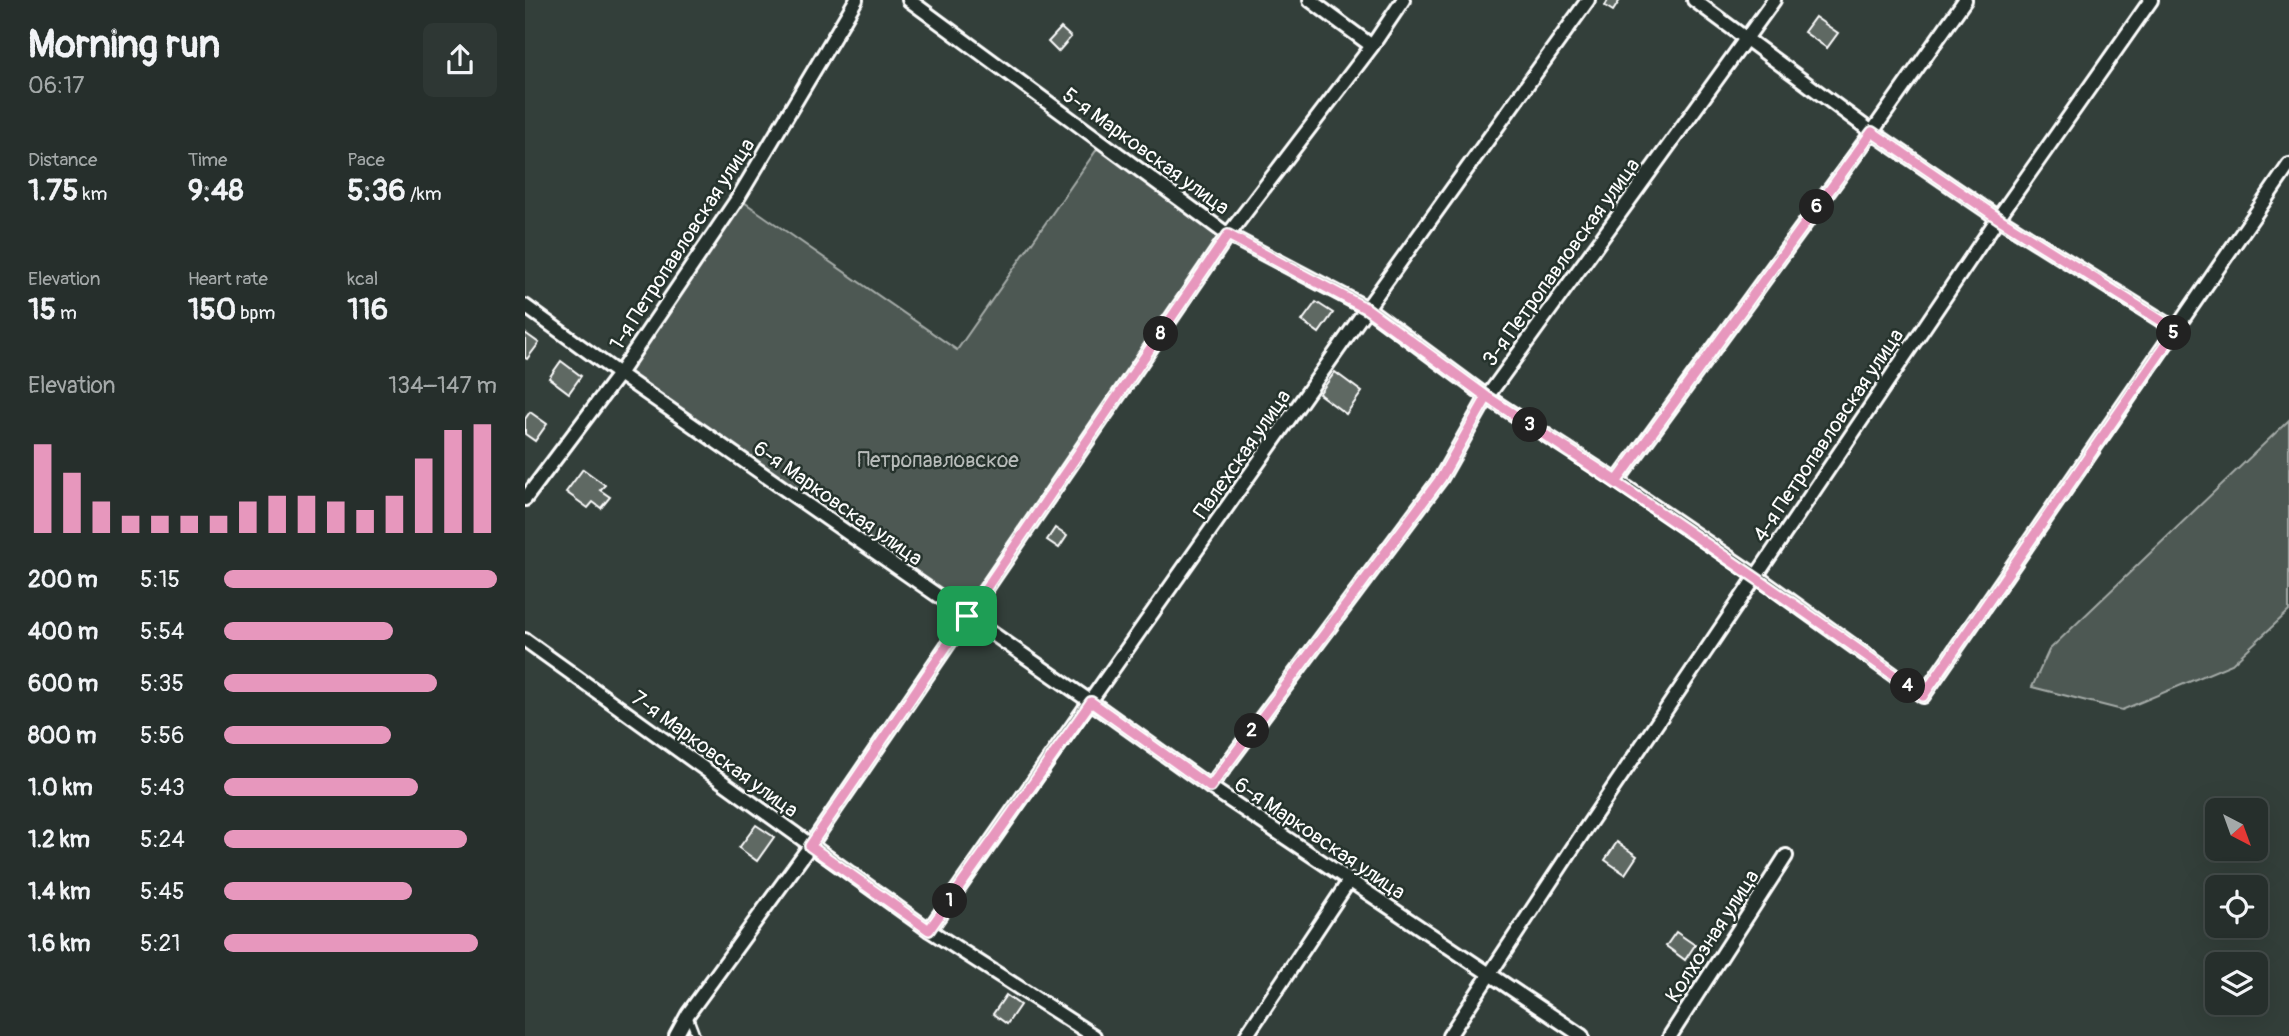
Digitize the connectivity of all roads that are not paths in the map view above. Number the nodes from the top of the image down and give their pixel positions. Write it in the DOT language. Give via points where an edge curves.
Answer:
graph roads {
  1 [pos="856,0"];
  2 [pos="909,0"];
  3 [pos="1310,0"];
  4 [pos="1403,0"];
  5 [pos="1588,0"];
  6 [pos="1694,0"];
  7 [pos="1774,0"];
  8 [pos="1965,0"];
  9 [pos="2151,0"];
  10 [pos="1747,38"];
  11 [pos="1372,46"];
  12 [pos="1872,132"];
  13 [pos="2289,165"];
  14 [pos="1998,218"];
  15 [pos="1228,235"];
  16 [pos="525,306"];
  17 [pos="1367,309"];
  18 [pos="2176,330"];
  19 [pos="619,374"];
  20 [pos="1487,397"];
  21 [pos="1617,481"];
  22 [pos="525,499"];
  23 [pos="1756,576"];
  24 [pos="967,616"];
  25 [pos="525,640"];
  26 [pos="1091,702"];
  27 [pos="1210,787"];
  28 [pos="810,846"];
  29 [pos="1786,856"];
  30 [pos="1349,881"];
  31 [pos="929,930"];
  32 [pos="1488,974"];
  33 [pos="688,1014"];
  34 [pos="676,1036"];
  35 [pos="696,1036"];
  36 [pos="1094,1036"];
  37 [pos="1246,1036"];
  38 [pos="1449,1036"];
  39 [pos="1582,1036"];
  40 [pos="1669,1036"];
  1 -- 19 [label="street, 1-я Петропавловская улица" via="738,198"];
  2 -- 15 [label="street, 5-я Марковская улица"];
  3 -- 11 [label="street"];
  4 -- 11 [label="street"];
  5 -- 17 [label="street, Палехская улица"];
  6 -- 10 [label="street"];
  7 -- 10 [label="street, 3-я Петропавловская улица"];
  8 -- 12 [label="street"];
  9 -- 14 [label="street, 4-я Петропавловская улица"];
  10 -- 12 [label="street"];
  10 -- 20 [label="street, 3-я Петропавловская улица"];
  11 -- 15 [label="street"];
  12 -- 14 [label="street"];
  12 -- 21 [label="street"];
  13 -- 18 [label="street"];
  14 -- 18 [label="street"];
  14 -- 23 [label="street, 4-я Петропавловская улица"];
  15 -- 17 [label="street, 5-я Марковская улица"];
  15 -- 24 [label="street"];
  16 -- 19 [label="street, 6-я Марковская улица"];
  17 -- 20 [label="street, 5-я Марковская улица"];
  17 -- 26 [label="street, Палехская улица"];
  18 -- 23 [label="street, 5-я Марковская улица" via="1923,696"];
  19 -- 22 [label="street, 1-я Петропавловская улица"];
  19 -- 24 [label="street, 6-я Марковская улица"];
  20 -- 21 [label="street, 5-я Марковская улица"];
  20 -- 27 [label="street, 3-я Петропавловская улица" via="1441,478"];
  21 -- 23 [label="street, 5-я Марковская улица"];
  23 -- 32 [label="street, 4-я Петропавловская улица"];
  24 -- 26 [label="street, 6-я Марковская улица"];
  24 -- 28 [label="street"];
  25 -- 28 [label="street, 7-я Марковская улица"];
  26 -- 27 [label="street, 6-я Марковская улица"];
  26 -- 31 [label="street, Палехская улица"];
  27 -- 30 [label="street, 6-я Марковская улица"];
  28 -- 31 [label="street, 7-я Марковская улица"];
  28 -- 33 [label="street"];
  29 -- 40 [label="street, Колхозная улица"];
  30 -- 32 [label="street, 6-я Марковская улица"];
  30 -- 37 [label="street"];
  31 -- 36 [label="street, 7-я Марковская улица"];
  32 -- 38 [label="street, 4-я Петропавловская улица"];
  32 -- 39 [label="street, 6-я Марковская улица"];
  33 -- 34 [label="street"];
  33 -- 35 [label="lane"];
}
